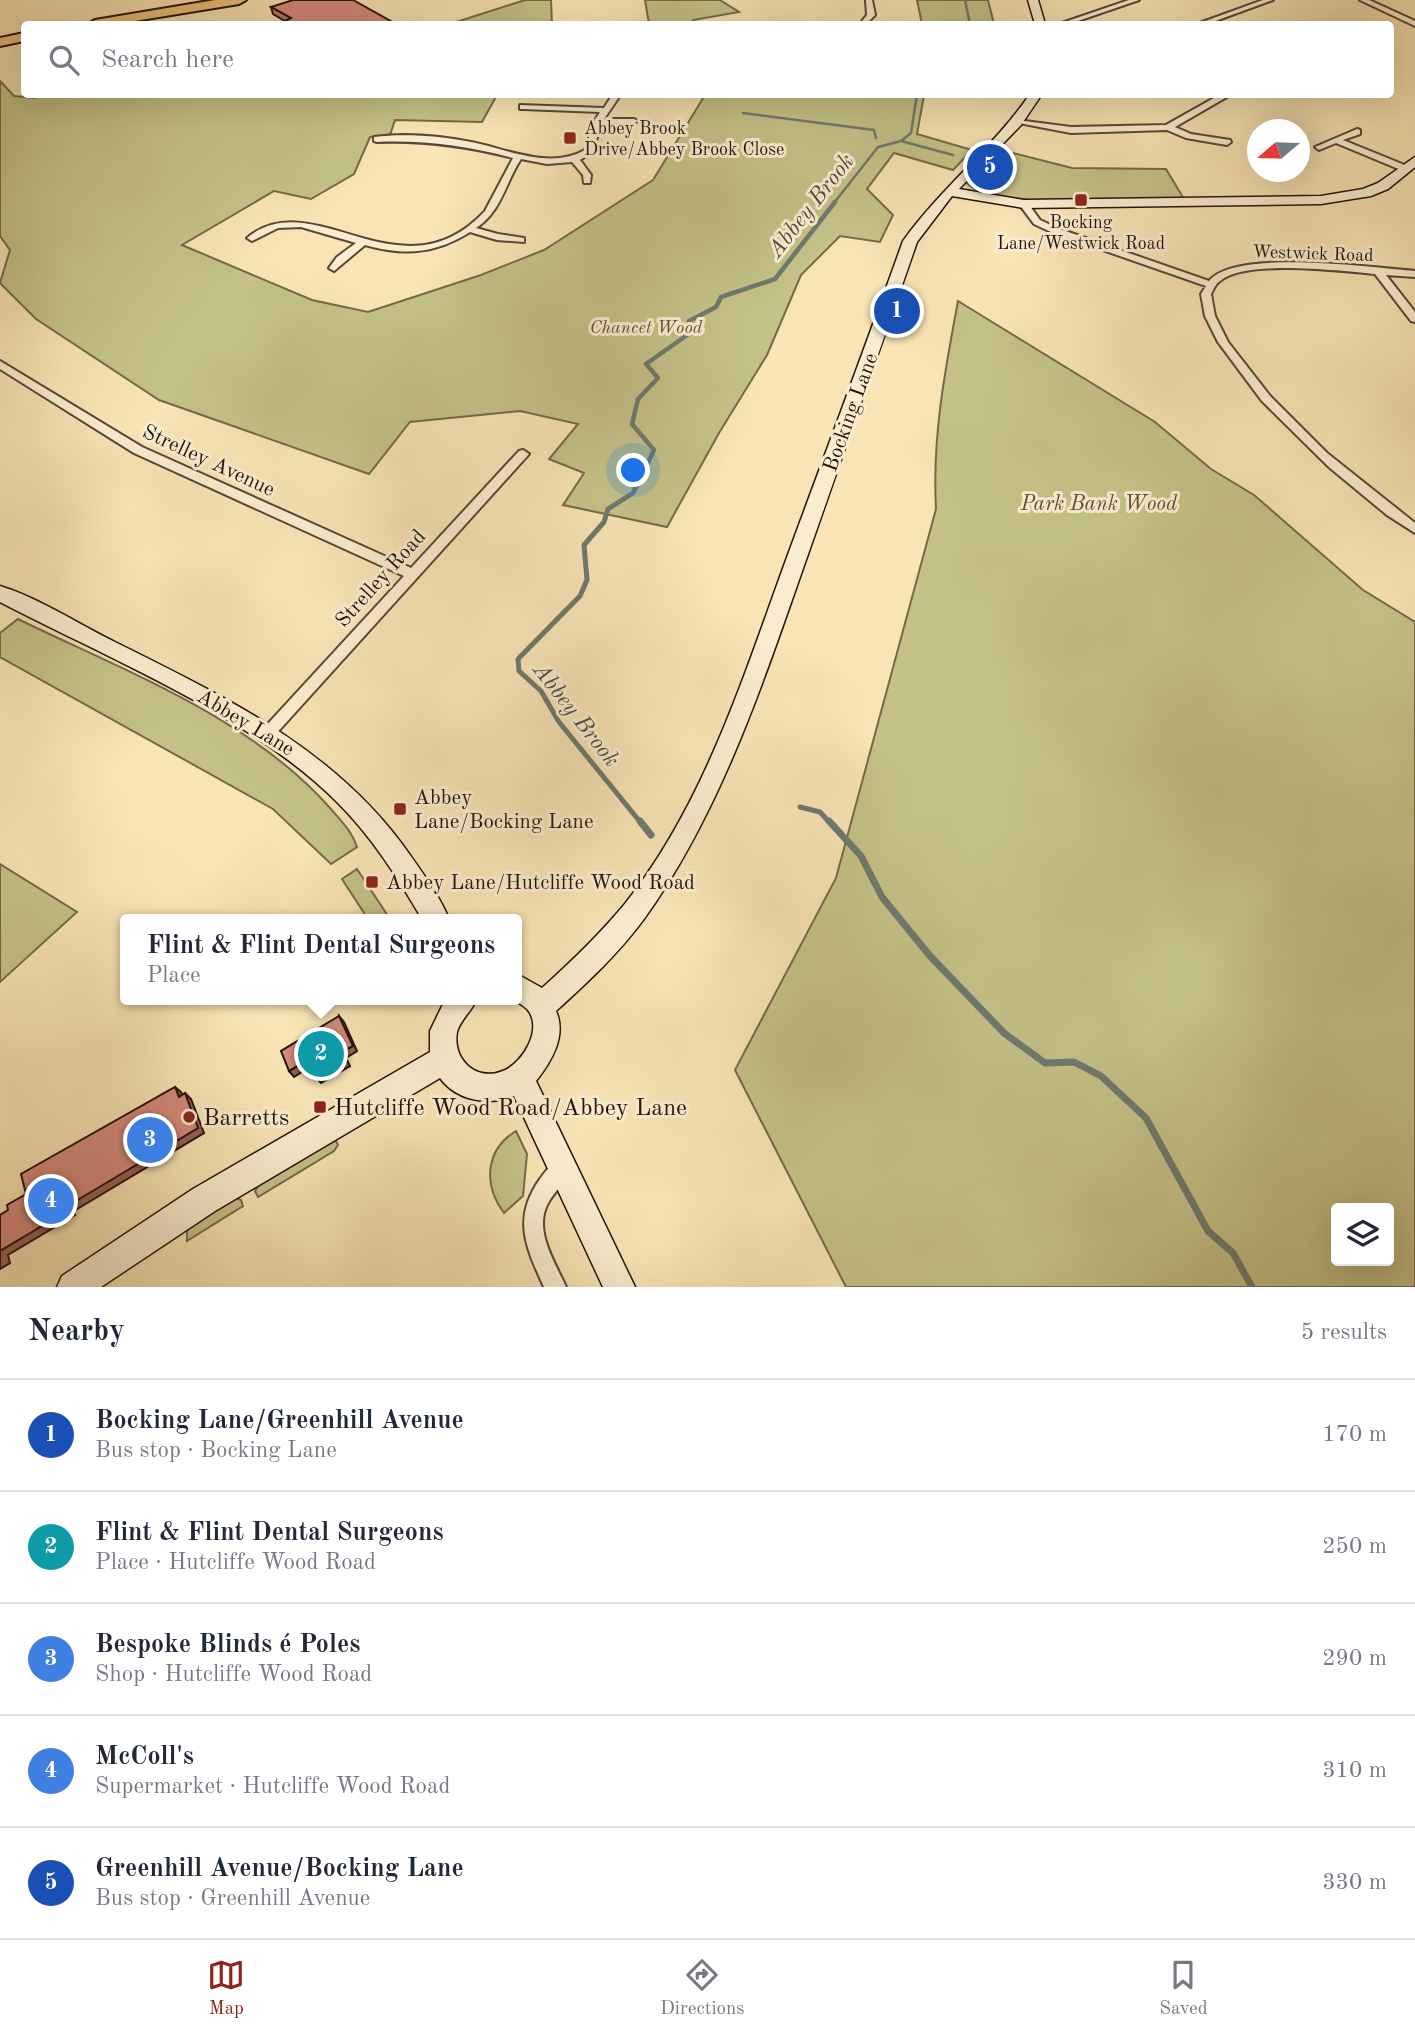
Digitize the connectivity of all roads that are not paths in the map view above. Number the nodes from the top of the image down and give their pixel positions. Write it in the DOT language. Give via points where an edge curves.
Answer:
graph roads {
  1 [pos="239,0"];
  2 [pos="869,0"];
  3 [pos="1033,0"];
  4 [pos="1136,0"];
  5 [pos="1270,0"];
  6 [pos="1363,0"];
  7 [pos="1402,20"];
  8 [pos="113,21"];
  9 [pos="866,21"];
  10 [pos="1040,21"];
  11 [pos="1072,21"];
  12 [pos="1210,21"];
  13 [pos="1394,24"];
  14 [pos="1415,24"];
  15 [pos="21,38"];
  16 [pos="0,42"];
  17 [pos="614,98"];
  18 [pos="1033,98"];
  19 [pos="1221,98"];
  20 [pos="523,107"];
  21 [pos="604,110"];
  22 [pos="634,121"];
  23 [pos="598,122"];
  24 [pos="1017,122"];
  25 [pos="1168,127"];
  26 [pos="1357,132"];
  27 [pos="377,139"];
  28 [pos="1335,140"];
  29 [pos="1227,142"];
  30 [pos="1319,147"];
  31 [pos="519,156"];
  32 [pos="575,159"];
  33 [pos="1410,164"];
  34 [pos="587,181"];
  35 [pos="949,191"];
  36 [pos="1024,204"];
  37 [pos="470,229"];
  38 [pos="252,237"];
  39 [pos="521,240"];
  40 [pos="362,243"];
  41 [pos="334,268"];
  42 [pos="1379,272"];
  43 [pos="1415,274"];
  44 [pos="1209,284"];
  45 [pos="1415,319"];
  46 [pos="0,364"];
  47 [pos="523,454"];
  48 [pos="1415,529"];
  49 [pos="411,574"];
  50 [pos="0,593"];
  51 [pos="269,732"];
  52 [pos="433,914"];
  53 [pos="522,990"];
  54 [pos="460,1005"];
  55 [pos="541,1007"];
  56 [pos="446,1059"];
  57 [pos="520,1078"];
  58 [pos="564,1167"];
  59 [pos="73,1287"];
  60 [pos="555,1287"];
  61 [pos="620,1287"];
  1 -- 8 [label="highway"];
  2 -- 9 [label="street" via="871,15"];
  3 -- 10 [label="street"];
  4 -- 11 [label="street"];
  5 -- 12 [label="street"];
  6 -- 7 [label="street"];
  7 -- 13 [label="street"];
  7 -- 14 [label="street"];
  15 -- 16 [label="highway"];
  17 -- 21 [label="street"];
  18 -- 24 [label="street, Bocking Lane"];
  19 -- 25 [label="street"];
  20 -- 21 [label="street"];
  21 -- 23 [label="street"];
  22 -- 23 [label="street"];
  23 -- 32 [label="street" via="589,151"];
  24 -- 25 [label="street" via="1071,130"];
  24 -- 35 [label="street, Bocking Lane"];
  25 -- 29 [label="street"];
  26 -- 28 [label="street"];
  27 -- 31 [label="street" via="442,140"];
  28 -- 30 [label="street"];
  28 -- 33 [label="street"];
  31 -- 32 [label="street"];
  31 -- 37 [label="street" via="495,203"];
  32 -- 34 [label="street"];
  33 -- 36 [label="street" via="1384,186 1321,200"];
  35 -- 36 [label="street"];
  35 -- 55 [label="street, Bocking Lane" via="910,241 782,599 703,801 678,850 624,928"];
  36 -- 44 [label="street" via="1037,222 1054,230"];
  37 -- 39 [label="street"];
  37 -- 40 [label="street" via="422,250"];
  38 -- 40 [label="street" via="273,225 296,223"];
  40 -- 41 [label="street"];
  42 -- 43 [label="street, Westwick Road"];
  42 -- 44 [label="street, Westwick Road" via="1263,266 1226,273"];
  42 -- 45 [label="street"];
  44 -- 48 [label="street" via="1204,293 1206,309 1231,355 1257,388 1320,454"];
  46 -- 49 [label="street, Strelley Avenue" via="138,450"];
  47 -- 49 [label="street, Strelley Road"];
  49 -- 51 [label="street, Strelley Road"];
  50 -- 51 [label="street, Abbey Lane"];
  51 -- 52 [label="street, Abbey Lane" via="329,779 371,822"];
  53 -- 55 [label="street"];
  54 -- 56 [label="street" via="445,1027 442,1045"];
  55 -- 57 [label="street" via="547,1029 545,1044 537,1062"];
  56 -- 57 [label="street" via="459,1078 478,1087 501,1086"];
  56 -- 59 [label="street" via="204,1200"];
  57 -- 58 [label="street"];
  58 -- 60 [label="street" via="540,1193 533,1221 535,1243"];
  58 -- 61 [label="street"];
}
